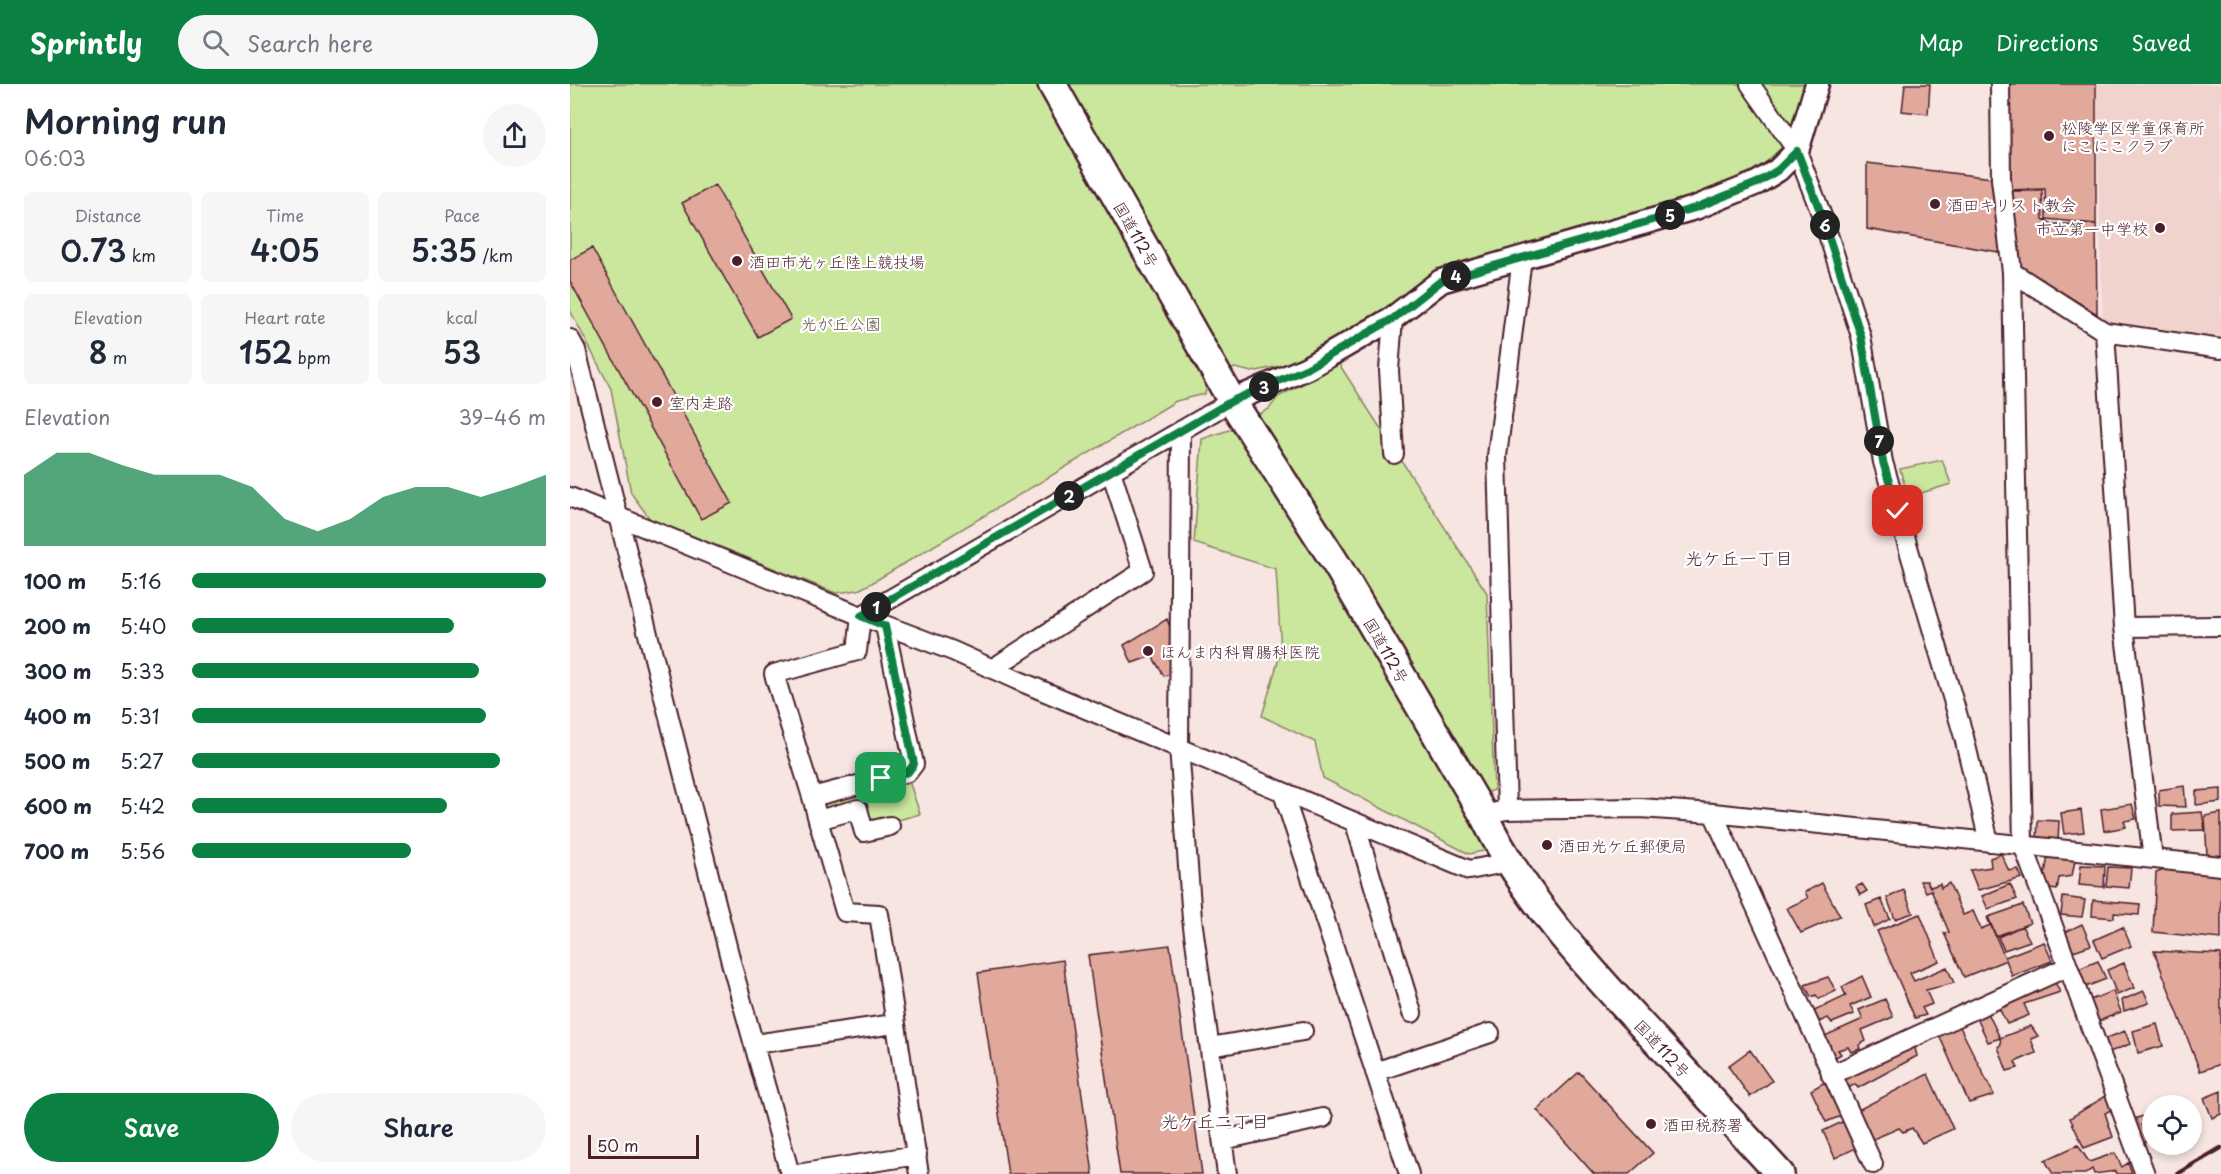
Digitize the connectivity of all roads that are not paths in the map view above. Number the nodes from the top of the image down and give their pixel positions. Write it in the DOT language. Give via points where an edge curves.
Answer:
graph roads {
  1 [pos="1052,84"];
  2 [pos="1750,84"];
  3 [pos="1817,84"];
  4 [pos="2000,84"];
  5 [pos="1797,151"];
  6 [pos="1522,258"];
  7 [pos="2012,272"];
  8 [pos="1394,318"];
  9 [pos="2105,332"];
  10 [pos="570,339"];
  11 [pos="2221,349"];
  12 [pos="1232,401"];
  13 [pos="1181,431"];
  14 [pos="1394,454"];
  15 [pos="1111,471"];
  16 [pos="570,497"];
  17 [pos="619,517"];
  18 [pos="861,616"];
  19 [pos="885,626"];
  20 [pos="2221,626"];
  21 [pos="2124,627"];
  22 [pos="993,669"];
  23 [pos="1179,747"];
  24 [pos="1283,793"];
  25 [pos="812,797"];
  26 [pos="1495,812"];
  27 [pos="1713,813"];
  28 [pos="818,820"];
  29 [pos="1355,823"];
  30 [pos="890,826"];
  31 [pos="1989,842"];
  32 [pos="2023,845"];
  33 [pos="2153,859"];
  34 [pos="1510,862"];
  35 [pos="2221,867"];
  36 [pos="2067,967"];
  37 [pos="1412,1013"];
  38 [pos="894,1024"];
  39 [pos="1303,1031"];
  40 [pos="1490,1033"];
  41 [pos="754,1044"];
  42 [pos="1210,1047"];
  43 [pos="1375,1072"];
  44 [pos="1831,1075"];
  45 [pos="1323,1118"];
  46 [pos="1223,1140"];
  47 [pos="917,1155"];
  48 [pos="1873,1164"];
  49 [pos="790,1174"];
  50 [pos="797,1174"];
  51 [pos="920,1174"];
  52 [pos="1227,1174"];
  53 [pos="1409,1174"];
  54 [pos="1780,1174"];
  55 [pos="2145,1174"];
  1 -- 12 [label="highway, 国道112号"];
  2 -- 5 [label="street"];
  3 -- 5 [label="main road"];
  4 -- 7 [label="street" via="2001,179"];
  5 -- 6 [label="main road" via="1757,183 1695,208"];
  5 -- 31 [label="street" via="1861,336 1883,462 1964,737"];
  6 -- 8 [label="main road" via="1441,281"];
  6 -- 26 [label="street" via="1497,456"];
  7 -- 9 [label="street"];
  7 -- 32 [label="street"];
  8 -- 12 [label="main road" via="1308,368"];
  8 -- 14 [label="street" via="1389,370"];
  9 -- 11 [label="street"];
  9 -- 21 [label="street"];
  10 -- 17 [label="street"];
  12 -- 13 [label="street"];
  12 -- 26 [label="highway, 国道112号"];
  13 -- 15 [label="street"];
  13 -- 23 [label="street"];
  15 -- 18 [label="street"];
  15 -- 22 [label="street" via="1143,571"];
  16 -- 17 [label="street"];
  17 -- 18 [label="street"];
  17 -- 41 [label="street"];
  18 -- 19 [label="street"];
  18 -- 25 [label="street" via="857,651 774,674"];
  19 -- 22 [label="street"];
  19 -- 25 [label="street" via="914,764 908,772"];
  20 -- 21 [label="street"];
  21 -- 33 [label="street"];
  22 -- 23 [label="street"];
  23 -- 24 [label="street"];
  23 -- 42 [label="street" via="1192,919"];
  24 -- 29 [label="street"];
  24 -- 43 [label="street"];
  25 -- 28 [label="street"];
  26 -- 27 [label="street" via="1640,808"];
  26 -- 34 [label="highway, 国道112号"];
  27 -- 31 [label="street"];
  27 -- 44 [label="street"];
  28 -- 30 [label="street" via="858,809 864,832"];
  28 -- 38 [label="street" via="845,912 879,914"];
  29 -- 34 [label="street" via="1469,870"];
  29 -- 37 [label="street"];
  31 -- 32 [label="street"];
  32 -- 33 [label="street"];
  32 -- 36 [label="street"];
  33 -- 35 [label="street"];
  34 -- 54 [label="highway, 国道112号" via="1574,952"];
  36 -- 44 [label="street"];
  36 -- 55 [label="street"];
  38 -- 41 [label="street"];
  38 -- 47 [label="street"];
  39 -- 42 [label="street"];
  40 -- 43 [label="street"];
  41 -- 49 [label="street"];
  42 -- 46 [label="street"];
  43 -- 53 [label="street"];
  44 -- 48 [label="street"];
  45 -- 46 [label="street"];
  46 -- 52 [label="street"];
  47 -- 50 [label="street"];
  47 -- 51 [label="street"];
}
